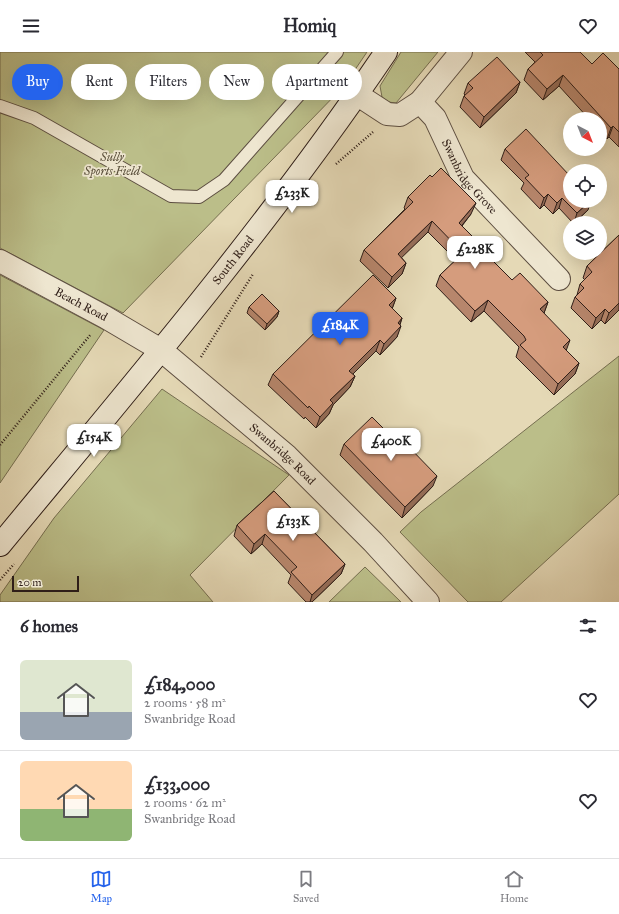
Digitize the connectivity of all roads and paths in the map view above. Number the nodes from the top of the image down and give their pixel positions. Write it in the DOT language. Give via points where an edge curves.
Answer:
graph roads {
  1 [pos="337,52"];
  2 [pos="386,52"];
  3 [pos="461,52"];
  4 [pos="362,89"];
  5 [pos="362,98"];
  6 [pos="354,100"];
  7 [pos="420,102"];
  8 [pos="0,106"];
  9 [pos="0,261"];
  10 [pos="559,280"];
  11 [pos="105,317"];
  12 [pos="161,350"];
  13 [pos="0,446"];
  14 [pos="0,545"];
  15 [pos="428,602"];
  1 -- 8 [label="lane" via="224,180 199,197 171,196 34,118"];
  2 -- 4 [label="street, South Road"];
  3 -- 7 [label="street"];
  5 -- 7 [label="street" via="387,114 400,115"];
  6 -- 12 [label="street, South Road" via="283,198"];
  7 -- 10 [label="street, Swanbridge Grove" via="435,118 463,178"];
  9 -- 11 [label="street, Beach Road"];
  11 -- 12 [label="street, Beach Road"];
  11 -- 13 [label="path"];
  12 -- 14 [label="street, South Road"];
  12 -- 15 [label="street, Swanbridge Road" via="287,456 373,542"];
}
